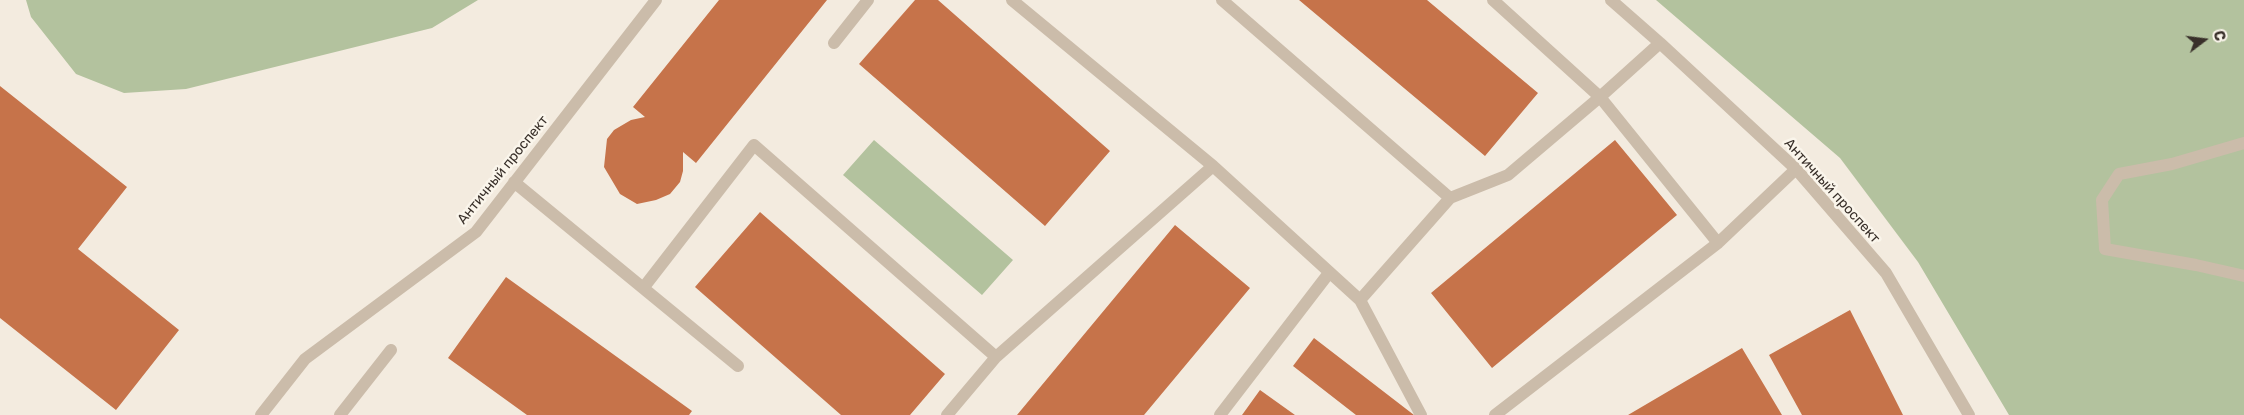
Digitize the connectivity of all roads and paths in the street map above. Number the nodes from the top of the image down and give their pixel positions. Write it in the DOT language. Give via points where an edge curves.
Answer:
graph roads {
  1 [pos="656,0"];
  2 [pos="868,0"];
  3 [pos="1012,0"];
  4 [pos="1222,0"];
  5 [pos="1493,0"];
  6 [pos="1611,0"];
  7 [pos="834,43"];
  8 [pos="1660,43"];
  9 [pos="1600,97"];
  10 [pos="2244,144"];
  11 [pos="1213,166"];
  12 [pos="1796,169"];
  13 [pos="514,182"];
  14 [pos="1450,198"];
  15 [pos="1718,243"];
  16 [pos="1329,273"];
  17 [pos="2244,276"];
  18 [pos="644,287"];
  19 [pos="1360,300"];
  20 [pos="391,350"];
  21 [pos="996,357"];
  22 [pos="738,366"];
  23 [pos="261,415"];
  24 [pos="340,415"];
  25 [pos="947,415"];
  26 [pos="1220,415"];
  27 [pos="1421,415"];
  28 [pos="1496,415"];
  29 [pos="1969,415"];
  1 -- 13 [label="street, Античный проспект"];
  2 -- 7 [label="street"];
  3 -- 11 [label="street"];
  4 -- 14 [label="street"];
  5 -- 9 [label="street"];
  6 -- 8 [label="street, Античный проспект"];
  8 -- 9 [label="street"];
  8 -- 12 [label="street, Античный проспект"];
  9 -- 14 [label="street" via="1508,175"];
  9 -- 15 [label="street"];
  10 -- 17 [label="street" via="2172,164 2119,174 2102,200 2105,249"];
  11 -- 16 [label="street"];
  11 -- 21 [label="street"];
  12 -- 15 [label="street"];
  12 -- 29 [label="street, Античный проспект" via="1886,273"];
  13 -- 18 [label="street"];
  13 -- 23 [label="street, Античный проспект" via="476,232 305,360"];
  14 -- 19 [label="street"];
  15 -- 28 [label="street"];
  16 -- 19 [label="street"];
  16 -- 26 [label="street"];
  18 -- 21 [label="street" via="754,145"];
  18 -- 22 [label="street"];
  19 -- 27 [label="street"];
  20 -- 24 [label="street"];
  21 -- 25 [label="street"];
}
